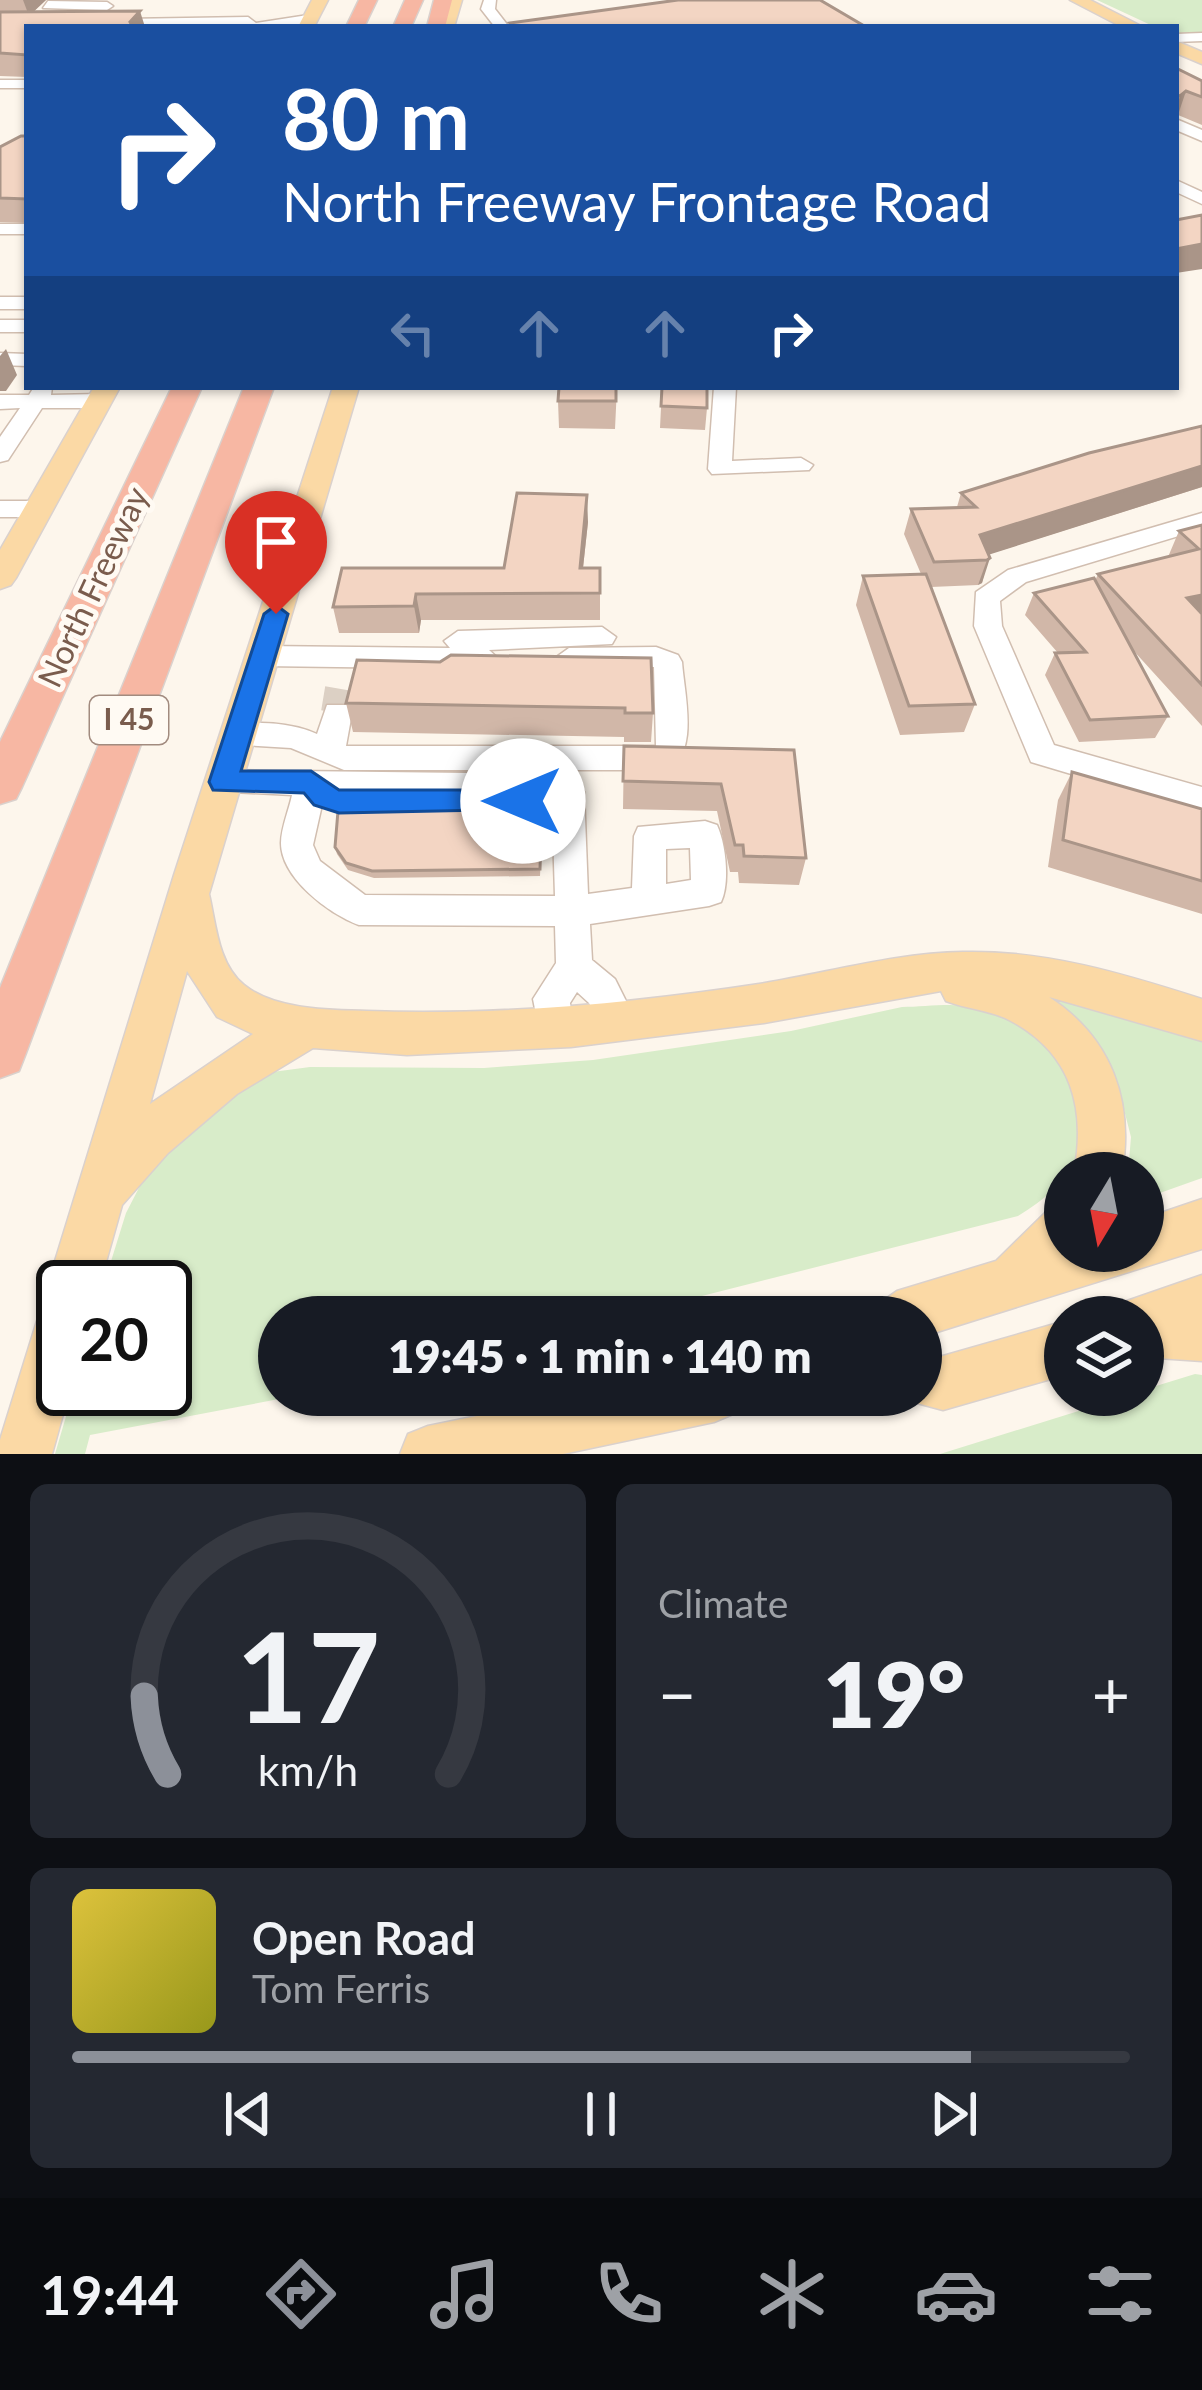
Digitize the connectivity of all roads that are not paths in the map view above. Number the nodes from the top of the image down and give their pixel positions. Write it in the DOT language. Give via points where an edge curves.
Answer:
graph roads {
  1 [pos="144,0"];
  2 [pos="320,0"];
  3 [pos="1078,0"];
  4 [pos="50,2"];
  5 [pos="78,3"];
  6 [pos="110,3"];
  7 [pos="30,15"];
  8 [pos="307,23"];
  9 [pos="56,24"];
  10 [pos="126,24"];
  11 [pos="156,24"];
  12 [pos="250,24"];
  13 [pos="1129,24"];
  14 [pos="186,390"];
  15 [pos="258,390"];
  16 [pos="345,390"];
  17 [pos="725,390"];
  18 [pos="40,394"];
  19 [pos="103,394"];
  20 [pos="0,402"];
  21 [pos="0,455"];
  22 [pos="801,465"];
  23 [pos="0,509"];
  24 [pos="39,509"];
  25 [pos="1202,521"];
  26 [pos="0,578"];
  27 [pos="616,637"];
  28 [pos="263,656"];
  29 [pos="360,657"];
  30 [pos="238,736"];
  31 [pos="329,751"];
  32 [pos="223,782"];
  33 [pos="311,782"];
  34 [pos="0,787"];
  35 [pos="1202,800"];
  36 [pos="189,895"];
  37 [pos="649,900"];
  38 [pos="575,911"];
  39 [pos="574,967"];
  40 [pos="886,981"];
  41 [pos="617,1019"];
  42 [pos="1202,1020"];
  43 [pos="554,1027"];
  44 [pos="302,1031"];
  45 [pos="0,1053"];
  46 [pos="1100,1152"];
  47 [pos="97,1207"];
  48 [pos="1202,1224"];
  49 [pos="1164,1237"];
  50 [pos="1044,1249"];
  51 [pos="81,1260"];
  52 [pos="1046,1272"];
  53 [pos="1008,1283"];
  54 [pos="1202,1300"];
  55 [pos="942,1302"];
  56 [pos="1164,1314"];
  57 [pos="1164,1331"];
  58 [pos="1202,1334"];
  59 [pos="1044,1354"];
  60 [pos="942,1383"];
  61 [pos="36,1413"];
  62 [pos="612,1416"];
  63 [pos="24,1454"];
  64 [pos="428,1454"];
  1 -- 10 [label="street"];
  2 -- 8 [label="main road"];
  3 -- 13 [label="main road"];
  4 -- 5 [label="street"];
  4 -- 7 [label="street"];
  5 -- 6 [label="street"];
  5 -- 9 [label="street"];
  11 -- 12 [label="street"];
  14 -- 34 [label="highway, North Freeway / I 45"];
  15 -- 45 [label="highway, I 45"];
  16 -- 28 [label="main road"];
  17 -- 22 [label="street" via="720,469"];
  18 -- 19 [label="street"];
  18 -- 20 [label="street"];
  18 -- 21 [label="street"];
  19 -- 24 [label="main road"];
  23 -- 24 [label="street"];
  24 -- 26 [label="main road"];
  25 -- 35 [label="street" via="1017,576 986,598 988,626 1042,754"];
  27 -- 29 [label="street" via="397,643"];
  28 -- 29 [label="street"];
  28 -- 30 [label="main road"];
  29 -- 31 [label="street" via="339,701"];
  29 -- 31 [label="street" via="656,657 668,662 671,750 664,758 344,758"];
  30 -- 31 [label="street" via="295,737"];
  30 -- 32 [label="main road"];
  32 -- 33 [label="street"];
  32 -- 36 [label="main road"];
  33 -- 38 [label="street" via="297,845 307,870 359,910"];
  33 -- 38 [label="street" via="339,802 561,794"];
  36 -- 44 [label="main road" via="202,958 232,1003"];
  36 -- 47 [label="main road"];
  37 -- 38 [label="street"];
  38 -- 39 [label="street"];
  39 -- 41 [label="street" via="602,991"];
  39 -- 43 [label="street" via="550,1000"];
  40 -- 41 [label="main road"];
  40 -- 42 [label="main road" via="961,970 1048,975"];
  40 -- 46 [label="main road" via="979,989 1031,1005 1070,1037 1094,1078 1104,1121"];
  41 -- 43 [label="main road"];
  43 -- 44 [label="main road"];
  44 -- 47 [label="main road" via="183,1102 130,1157"];
  47 -- 51 [label="main road"];
  48 -- 49 [label="main road"];
  50 -- 53 [label="main road"];
  52 -- 53 [label="main road"];
  53 -- 55 [label="main road"];
  54 -- 56 [label="main road"];
  57 -- 58 [label="main road"];
  59 -- 60 [label="main road"];
  61 -- 63 [label="main road"];
  62 -- 64 [label="main road"];
}
